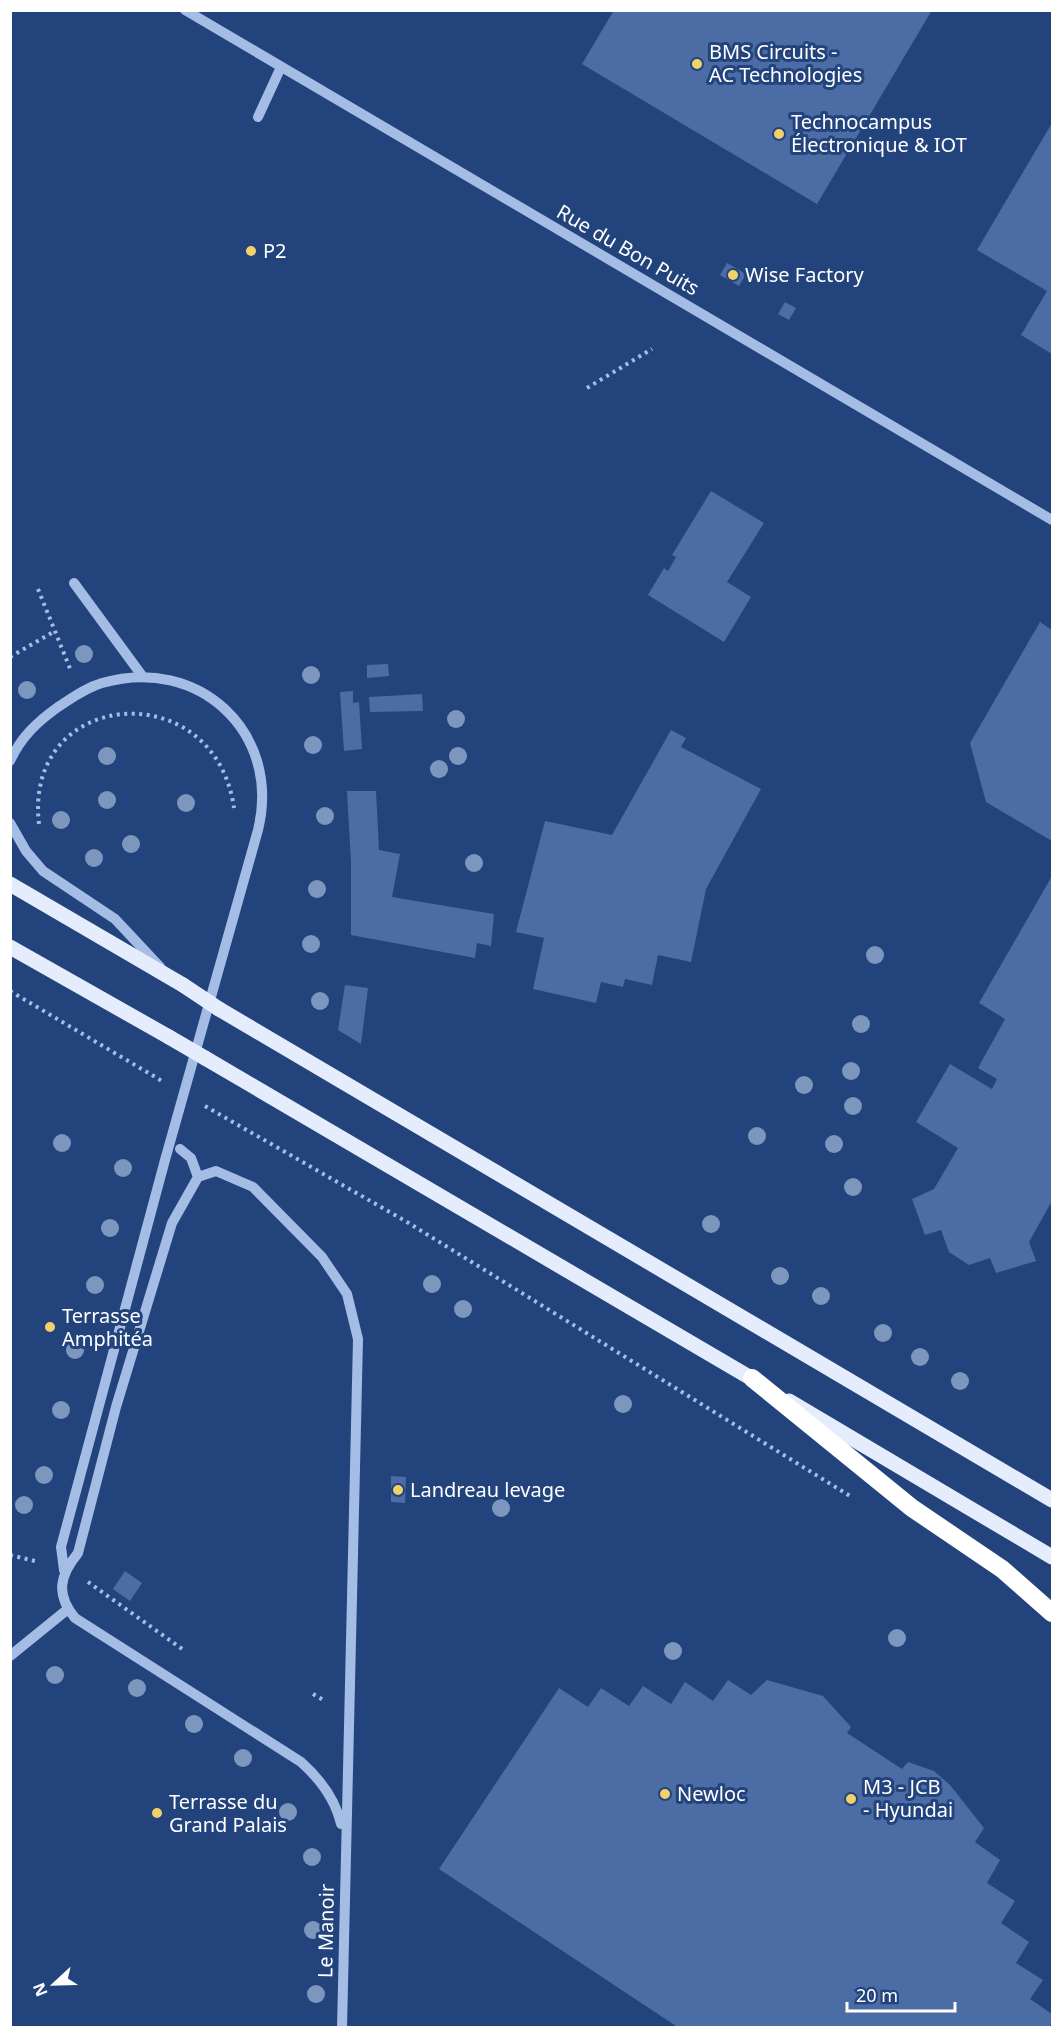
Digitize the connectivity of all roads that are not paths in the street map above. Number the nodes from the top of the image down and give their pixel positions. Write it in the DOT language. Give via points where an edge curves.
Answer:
graph roads {
  1 [pos="185,10"];
  2 [pos="281,67"];
  3 [pos="258,117"];
  4 [pos="1053,520"];
  5 [pos="74,583"];
  6 [pos="143,677"];
  7 [pos="10,761"];
  8 [pos="10,823"];
  9 [pos="10,884"];
  10 [pos="10,947"];
  11 [pos="166,974"];
  12 [pos="180,1149"];
  13 [pos="198,1178"];
  14 [pos="752,1378"];
  15 [pos="1053,1500"];
  16 [pos="1053,1557"];
  17 [pos="64,1570"];
  18 [pos="68,1609"];
  19 [pos="1053,1613"];
  20 [pos="10,1656"];
  21 [pos="345,1836"];
  22 [pos="342,2028"];
  1 -- 2 [label="street, Rue du Bon Puits"];
  2 -- 3 [label="street"];
  2 -- 4 [label="street, Rue du Bon Puits"];
  5 -- 6 [label="street"];
  6 -- 7 [label="street" via="100,684 79,693 31,729"];
  6 -- 17 [label="street" via="181,682 198,689 233,717 256,756 262,778 262,813 61,1547"];
  8 -- 11 [label="street" via="43,871 115,919"];
  9 -- 11 [label="main road"];
  10 -- 14 [label="main road, bridge"];
  11 -- 15 [label="main road, bridge" via="219,1009"];
  12 -- 13 [label="street" via="190,1158"];
  13 -- 17 [label="street" via="172,1223 116,1407 78,1553"];
  13 -- 21 [label="street, Le Manoir" via="216,1171 253,1187 322,1257 347,1294 357,1339"];
  14 -- 16 [label="main road"];
  14 -- 19 [label="highway" via="912,1508 1002,1569"];
  17 -- 18 [label="street" via="61,1590"];
  18 -- 20 [label="street"];
  18 -- 21 [label="street" via="75,1618 301,1762 329,1794"];
  21 -- 22 [label="street, Le Manoir"];
}
